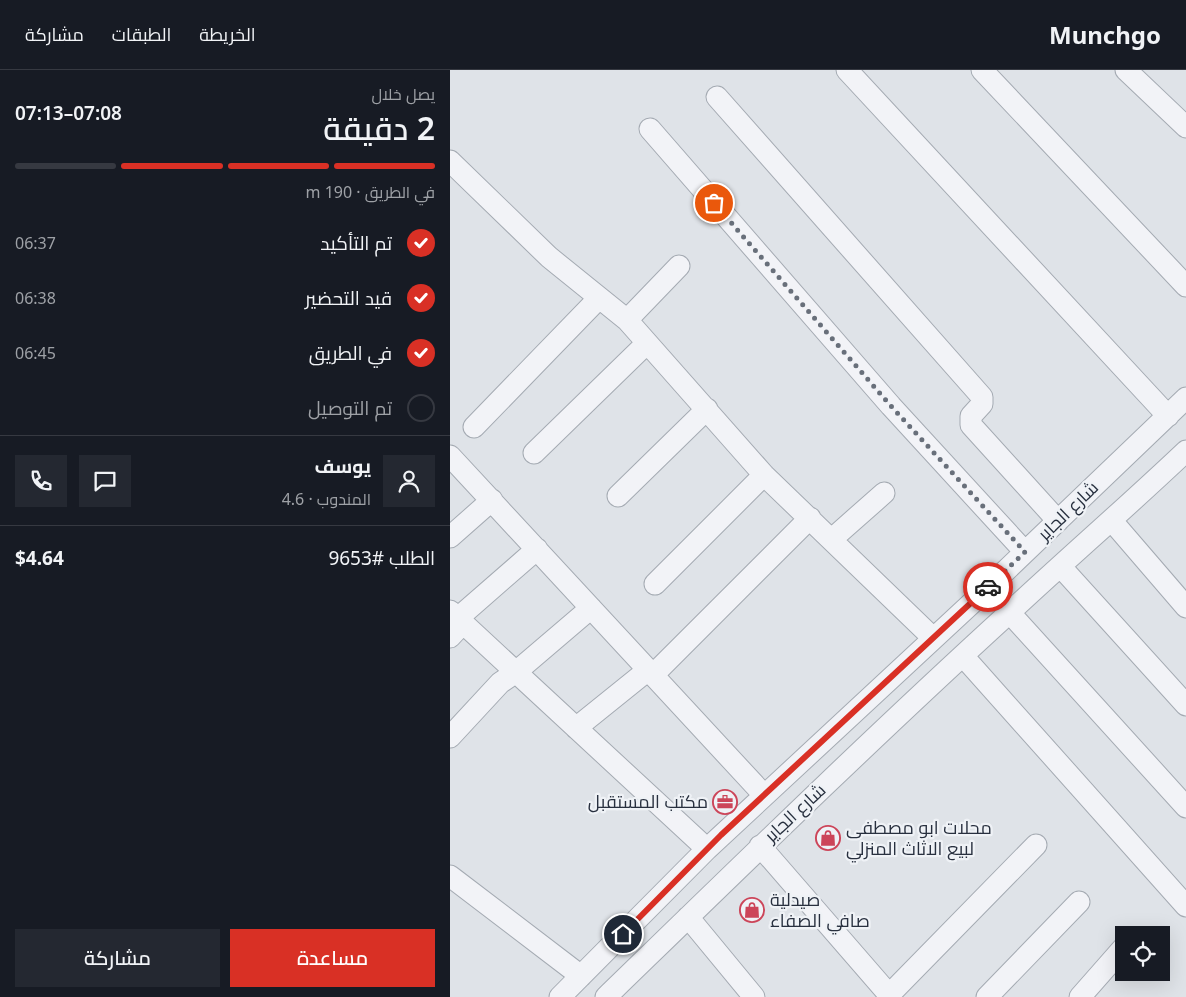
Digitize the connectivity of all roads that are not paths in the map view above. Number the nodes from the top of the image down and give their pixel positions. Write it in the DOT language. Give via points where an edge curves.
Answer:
graph roads {
  1 [pos="847,70"];
  2 [pos="982,70"];
  3 [pos="1126,70"];
  4 [pos="718,96"];
  5 [pos="1186,127"];
  6 [pos="650,129"];
  7 [pos="450,162"];
  8 [pos="679,266"];
  9 [pos="1186,286"];
  10 [pos="599,298"];
  11 [pos="627,320"];
  12 [pos="647,342"];
  13 [pos="1186,398"];
  14 [pos="707,408"];
  15 [pos="1168,416"];
  16 [pos="474,427"];
  17 [pos="1186,450"];
  18 [pos="534,453"];
  19 [pos="450,456"];
  20 [pos="764,475"];
  21 [pos="884,493"];
  22 [pos="618,496"];
  23 [pos="492,500"];
  24 [pos="810,518"];
  25 [pos="1058,521"];
  26 [pos="1112,522"];
  27 [pos="450,537"];
  28 [pos="832,539"];
  29 [pos="537,549"];
  30 [pos="1025,552"];
  31 [pos="1061,567"];
  32 [pos="655,584"];
  33 [pos="1186,607"];
  34 [pos="591,608"];
  35 [pos="1010,612"];
  36 [pos="455,622"];
  37 [pos="933,638"];
  38 [pos="963,656"];
  39 [pos="516,672"];
  40 [pos="651,672"];
  41 [pos="1186,705"];
  42 [pos="576,728"];
  43 [pos="450,737"];
  44 [pos="764,794"];
  45 [pos="1186,807"];
  46 [pos="1036,845"];
  47 [pos="760,846"];
  48 [pos="707,849"];
  49 [pos="450,876"];
  50 [pos="1079,902"];
  51 [pos="1186,906"];
  52 [pos="688,917"];
  53 [pos="1115,957"];
  54 [pos="581,976"];
  55 [pos="890,996"];
  56 [pos="560,997"];
  57 [pos="606,997"];
  58 [pos="754,997"];
  59 [pos="987,997"];
  60 [pos="1080,997"];
  1 -- 15 [label="street"];
  2 -- 9 [label="street"];
  3 -- 5 [label="street"];
  4 -- 25 [label="street" via="982,397 982,404 971,416 971,425"];
  6 -- 30 [label="street" via="891,406"];
  7 -- 10 [label="street" via="548,257"];
  8 -- 11 [label="street"];
  10 -- 11 [label="street"];
  10 -- 16 [label="street"];
  11 -- 12 [label="street"];
  12 -- 14 [label="street"];
  12 -- 18 [label="street"];
  13 -- 15 [label="street, شارع الجاير"];
  14 -- 20 [label="street"];
  14 -- 22 [label="street"];
  15 -- 25 [label="street, شارع الجاير"];
  17 -- 26 [label="street, شارع الجاير"];
  19 -- 23 [label="street"];
  20 -- 24 [label="street"];
  20 -- 32 [label="street"];
  21 -- 28 [label="street"];
  23 -- 27 [label="street"];
  23 -- 29 [label="street"];
  24 -- 28 [label="street"];
  24 -- 40 [label="street"];
  25 -- 30 [label="street, شارع الجاير"];
  26 -- 31 [label="street, شارع الجاير"];
  26 -- 33 [label="street"];
  28 -- 37 [label="street"];
  29 -- 34 [label="street"];
  29 -- 36 [label="street"];
  30 -- 37 [label="street, شارع الجاير"];
  31 -- 35 [label="street, شارع الجاير"];
  31 -- 41 [label="street"];
  34 -- 39 [label="street"];
  34 -- 40 [label="street"];
  35 -- 38 [label="street, شارع الجاير"];
  35 -- 45 [label="street"];
  36 -- 39 [label="street"];
  37 -- 44 [label="street, شارع الجاير"];
  38 -- 47 [label="street, شارع الجاير"];
  38 -- 51 [label="street"];
  39 -- 42 [label="street"];
  39 -- 43 [label="street" via="500,683"];
  40 -- 42 [label="street"];
  40 -- 44 [label="street"];
  42 -- 48 [label="street"];
  44 -- 48 [label="street, شارع الجاير"];
  46 -- 55 [label="street"];
  47 -- 52 [label="street, شارع الجاير"];
  47 -- 55 [label="street"];
  48 -- 54 [label="street, شارع الجاير"];
  49 -- 54 [label="street"];
  50 -- 59 [label="street"];
  52 -- 57 [label="street, شارع الجاير"];
  52 -- 58 [label="street"];
  53 -- 60 [label="street"];
  54 -- 56 [label="street, شارع الجاير"];
}
